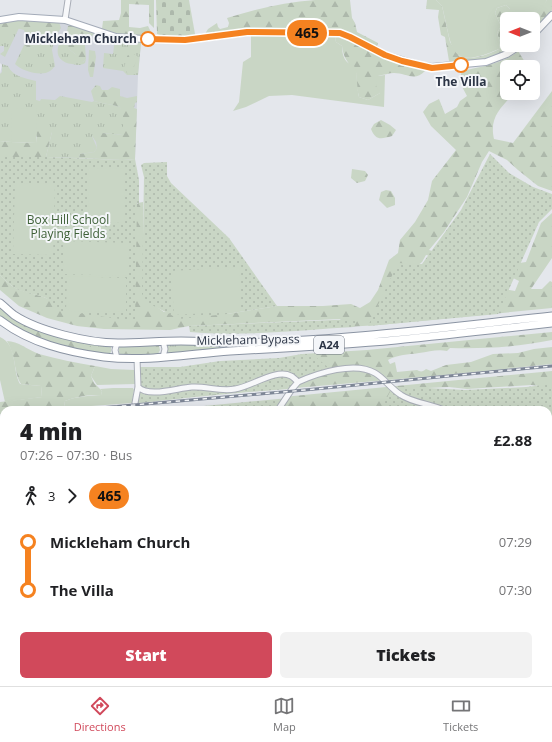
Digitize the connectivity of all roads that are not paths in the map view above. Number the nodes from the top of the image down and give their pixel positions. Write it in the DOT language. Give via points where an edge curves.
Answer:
graph roads {
  1 [pos="68,0"];
  2 [pos="552,15"];
  3 [pos="0,20"];
  4 [pos="65,20"];
  5 [pos="540,28"];
  6 [pos="510,52"];
  7 [pos="0,303"];
  8 [pos="552,316"];
  9 [pos="0,320"];
  10 [pos="552,323"];
  11 [pos="163,341"];
  12 [pos="117,343"];
  13 [pos="163,357"];
  14 [pos="117,358"];
  15 [pos="137,358"];
  16 [pos="298,382"];
  17 [pos="138,386"];
  18 [pos="136,403"];
  19 [pos="281,406"];
  20 [pos="433,406"];
  1 -- 4 [label="street"];
  2 -- 5 [label="main road"];
  3 -- 4 [label="main road" via="19,17"];
  4 -- 6 [label="main road" via="116,37 144,39 185,40 247,32 340,33 385,55 432,68 486,62"];
  7 -- 12 [label="highway, Mickleham Bypass / A24" via="29,323 55,332"];
  8 -- 11 [label="highway, Mickleham Bypass / A24" via="302,340 236,343"];
  9 -- 14 [label="highway, Mickleham Bypass / A24" via="21,335 39,342 92,355"];
  10 -- 13 [label="highway, Mickleham Bypass / A24" via="397,340"];
  11 -- 12 [label="highway, Mickleham Bypass / A24"];
  11 -- 13 [label="street"];
  12 -- 14 [label="street"];
  13 -- 15 [label="highway, Mickleham Bypass / A24"];
  14 -- 15 [label="highway, Mickleham Bypass / A24"];
  15 -- 17 [label="street"];
  16 -- 17 [label="street" via="290,375 281,374 234,390 203,387 152,392 141,390"];
  16 -- 19 [label="street"];
  16 -- 20 [label="street" via="317,374 364,368 376,373 402,395"];
  17 -- 18 [label="street"];
}
